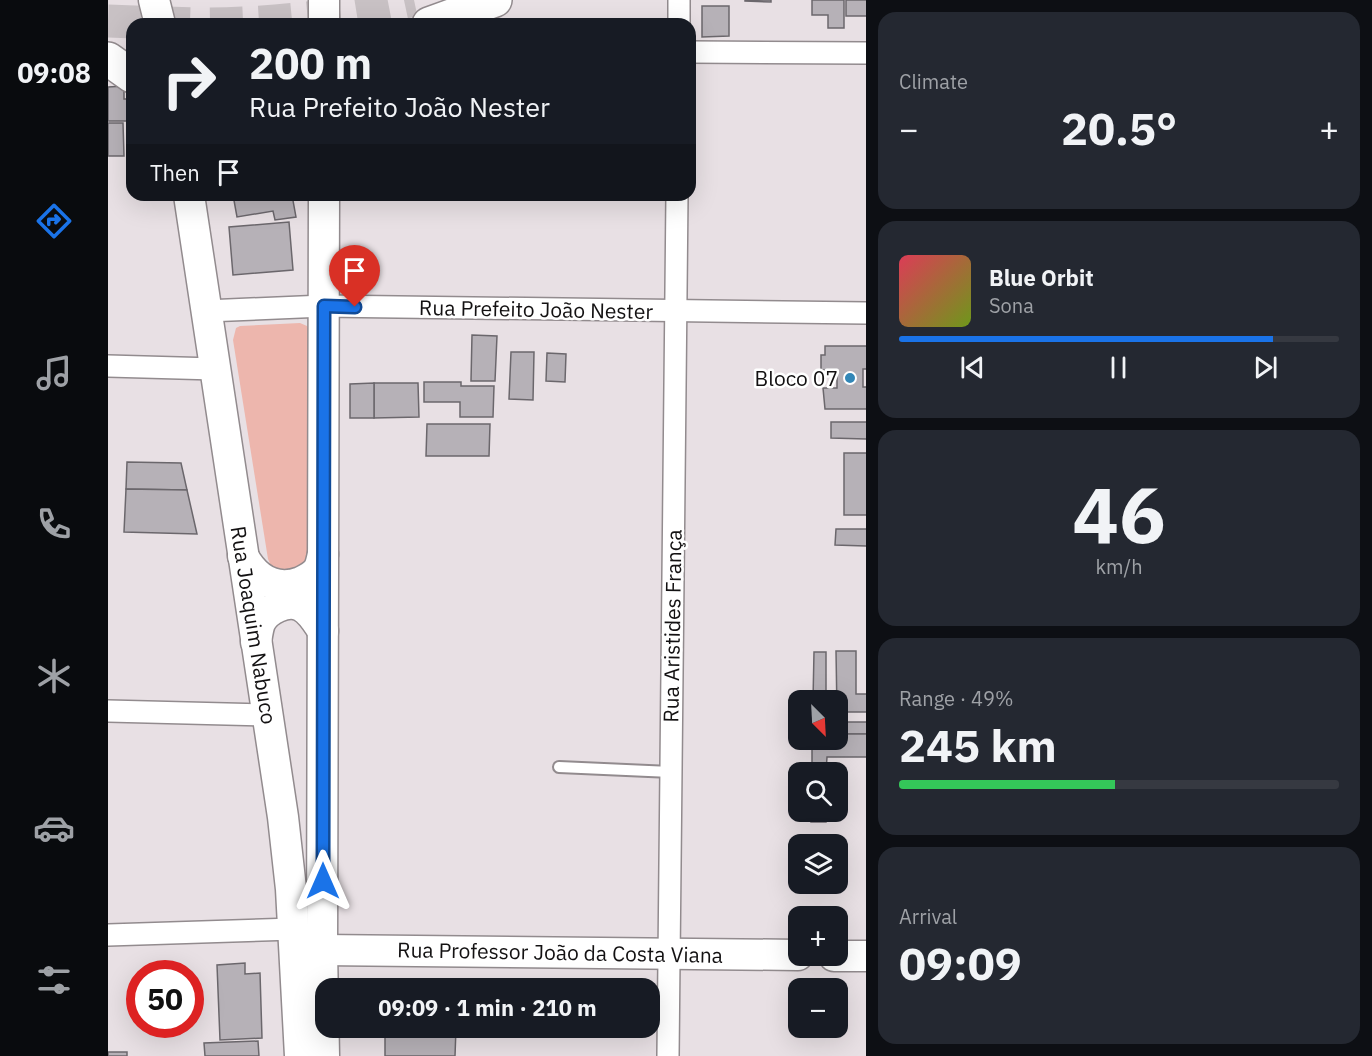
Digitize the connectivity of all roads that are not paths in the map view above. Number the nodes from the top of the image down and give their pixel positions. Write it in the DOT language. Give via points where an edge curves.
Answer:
graph roads {
  1 [pos="154,0"];
  2 [pos="324,0"];
  3 [pos="495,0"];
  4 [pos="679,0"];
  5 [pos="158,18"];
  6 [pos="324,18"];
  7 [pos="446,18"];
  8 [pos="679,18"];
  9 [pos="696,52"];
  10 [pos="866,53"];
  11 [pos="108,59"];
  12 [pos="126,72"];
  13 [pos="190,201"];
  14 [pos="324,201"];
  15 [pos="677,201"];
  16 [pos="324,306"];
  17 [pos="676,310"];
  18 [pos="206,311"];
  19 [pos="866,313"];
  20 [pos="108,366"];
  21 [pos="215,369"];
  22 [pos="323,554"];
  23 [pos="243,556"];
  24 [pos="323,631"];
  25 [pos="256,642"];
  26 [pos="108,711"];
  27 [pos="267,715"];
  28 [pos="559,766"];
  29 [pos="671,772"];
  30 [pos="294,929"];
  31 [pos="108,935"];
  32 [pos="322,950"];
  33 [pos="669,954"];
  34 [pos="788,955"];
  35 [pos="848,956"];
  36 [pos="866,956"];
  37 [pos="300,1056"];
  38 [pos="324,1056"];
  39 [pos="668,1056"];
  1 -- 5 [label="main road"];
  2 -- 6 [label="main road"];
  3 -- 7 [label="main road"];
  4 -- 8 [label="street"];
  9 -- 10 [label="street"];
  11 -- 12 [label="main road"];
  13 -- 18 [label="main road, Rua Joaquim Nabuco"];
  14 -- 16 [label="main road"];
  15 -- 17 [label="street, Rua Aristides França"];
  16 -- 17 [label="street, Rua Prefeito João Nester"];
  16 -- 18 [label="street, Rua Prefeito João Nester"];
  16 -- 22 [label="main road"];
  17 -- 19 [label="street, Rua Prefeito João Nester"];
  17 -- 29 [label="street, Rua Aristides França"];
  18 -- 21 [label="main road, Rua Joaquim Nabuco"];
  20 -- 21 [label="street"];
  21 -- 23 [label="main road, Rua Joaquim Nabuco"];
  22 -- 23 [label="main road" via="319,568 308,579 293,585 262,580"];
  22 -- 24 [label="main road"];
  23 -- 25 [label="main road, Rua Joaquim Nabuco"];
  24 -- 25 [label="main road" via="312,614 300,605 285,604 260,622"];
  24 -- 32 [label="main road"];
  25 -- 27 [label="main road, Rua Joaquim Nabuco"];
  26 -- 27 [label="street"];
  27 -- 30 [label="main road, Rua Joaquim Nabuco"];
  28 -- 29 [label="lane"];
  29 -- 33 [label="street, Rua Aristides França"];
  30 -- 31 [label="street"];
  30 -- 37 [label="main road, Rua Joaquim Nabuco"];
  32 -- 33 [label="main road, Rua Professor João da Costa Viana"];
  32 -- 38 [label="main road"];
  33 -- 34 [label="main road, Rua Professor João da Costa Viana"];
  33 -- 39 [label="street, Rua Aristides França"];
  35 -- 36 [label="main road"];
}
